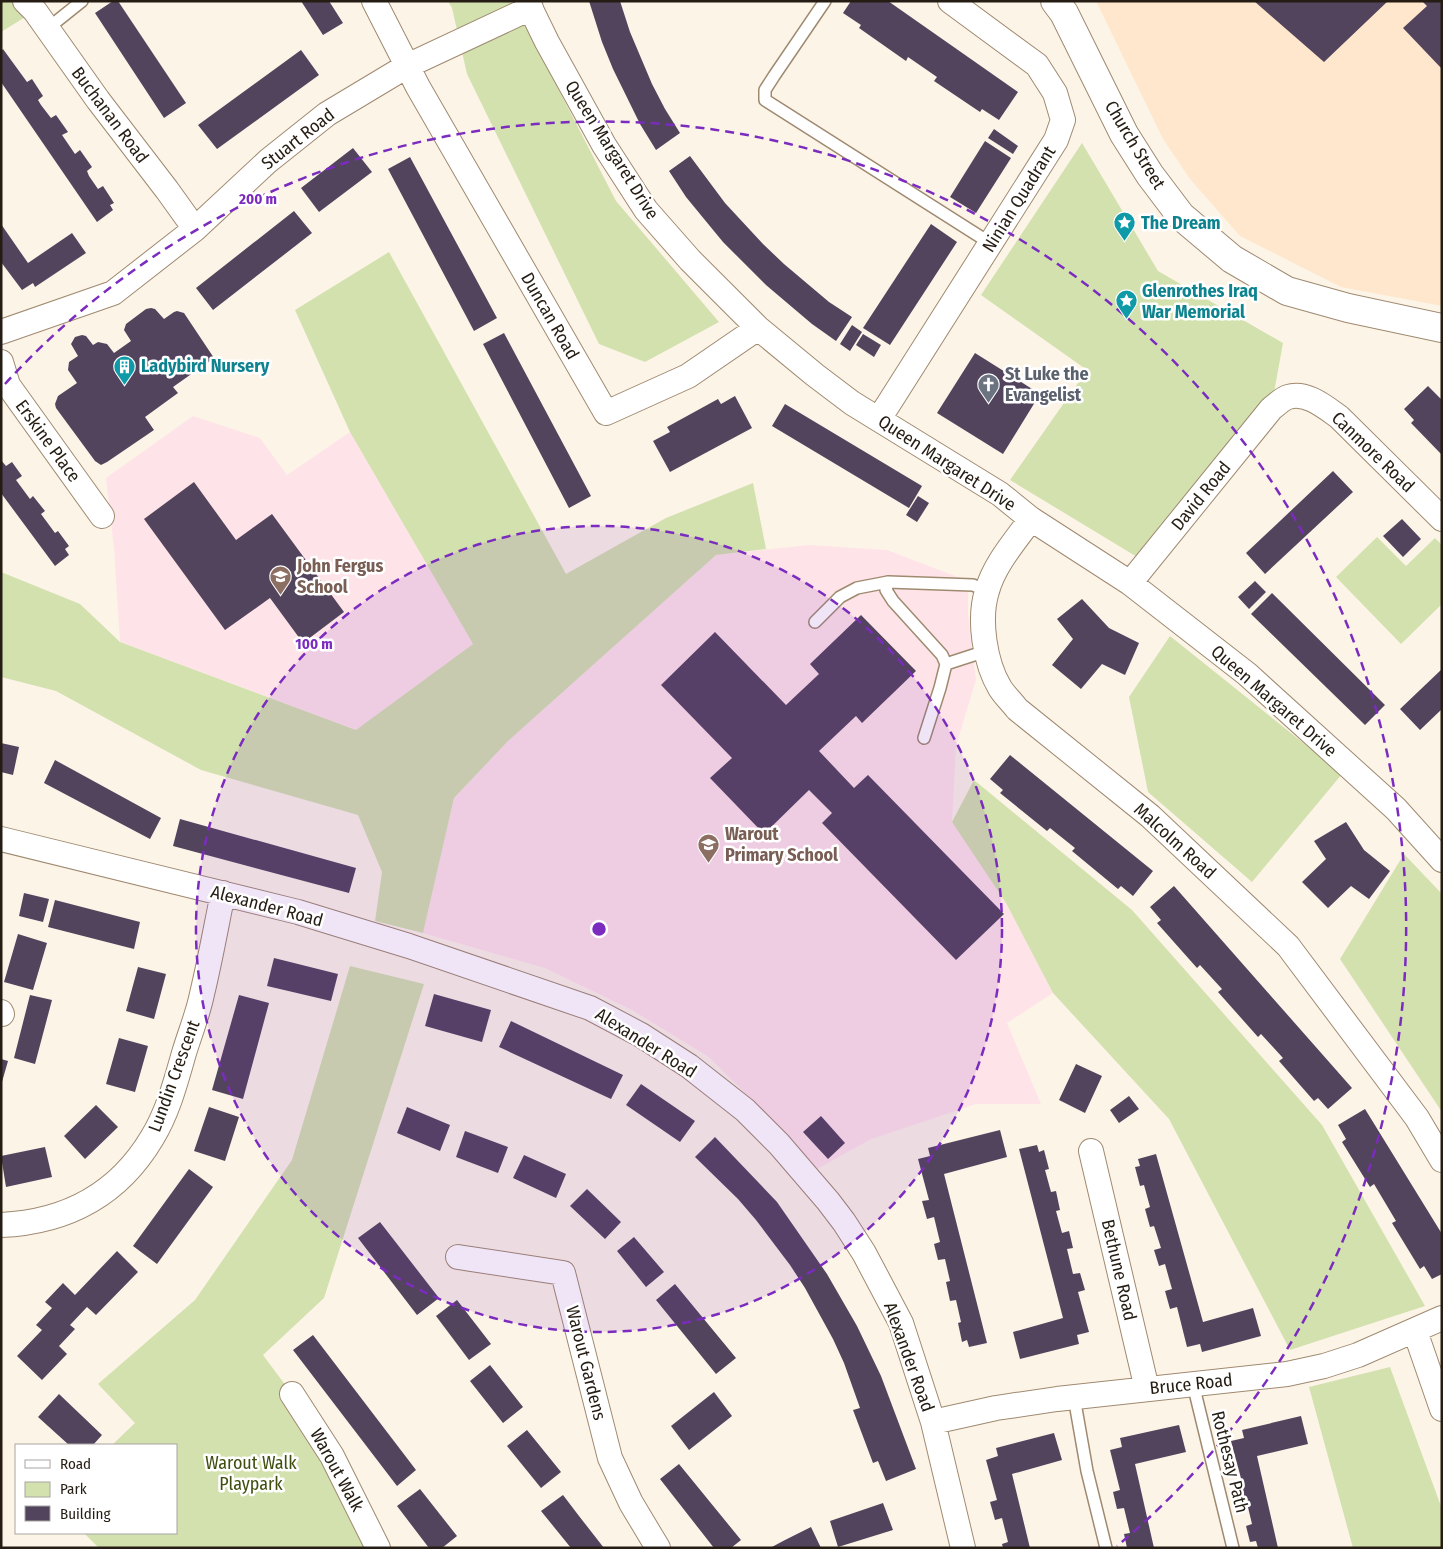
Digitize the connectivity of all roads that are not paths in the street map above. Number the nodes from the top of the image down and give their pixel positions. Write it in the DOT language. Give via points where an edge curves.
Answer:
graph roads {
  1 [pos="25,1"];
  2 [pos="82,1"];
  3 [pos="374,1"];
  4 [pos="825,1"];
  5 [pos="950,1"];
  6 [pos="1055,1"];
  7 [pos="529,5"];
  8 [pos="47,29"];
  9 [pos="407,66"];
  10 [pos="195,229"];
  11 [pos="990,243"];
  12 [pos="758,328"];
  13 [pos="1442,328"];
  14 [pos="1,332"];
  15 [pos="1,362"];
  16 [pos="1271,409"];
  17 [pos="879,418"];
  18 [pos="102,516"];
  19 [pos="1030,519"];
  20 [pos="1442,519"];
  21 [pos="888,582"];
  22 [pos="1130,583"];
  23 [pos="987,591"];
  24 [pos="815,622"];
  25 [pos="986,651"];
  26 [pos="946,664"];
  27 [pos="924,738"];
  28 [pos="3,845"];
  29 [pos="1442,860"];
  30 [pos="223,894"];
  31 [pos="1091,1151"];
  32 [pos="1442,1160"];
  33 [pos="1,1226"];
  34 [pos="458,1257"];
  35 [pos="1442,1318"];
  36 [pos="1414,1331"];
  37 [pos="1193,1384"];
  38 [pos="1147,1389"];
  39 [pos="292,1394"];
  40 [pos="1074,1397"];
  41 [pos="1442,1409"];
  42 [pos="934,1422"];
  43 [pos="961,1547"];
  44 [pos="378,1548"];
  45 [pos="658,1548"];
  46 [pos="1106,1548"];
  47 [pos="1233,1548"];
  1 -- 8 [label="street, Buchanan Road"];
  2 -- 8 [label="lane"];
  3 -- 9 [label="street"];
  4 -- 11 [label="lane" via="765,90 765,100"];
  5 -- 11 [label="street, Ninian Quadrant" via="1038,65 1054,93 1063,120 1056,140"];
  6 -- 13 [label="street, Church Street" via="1124,134 1181,216 1232,259 1287,291"];
  7 -- 9 [label="street, Stuart Road"];
  7 -- 12 [label="street, Queen Margaret Drive" via="604,145 646,210 690,260"];
  8 -- 10 [label="street, Buchanan Road"];
  9 -- 10 [label="street, Stuart Road" via="320,120 268,161"];
  9 -- 12 [label="street, Duncan Road" via="606,413 688,376"];
  10 -- 14 [label="street, Stuart Road" via="113,293"];
  11 -- 17 [label="street, Ninian Quadrant"];
  12 -- 17 [label="street, Queen Margaret Drive" via="852,403"];
  15 -- 18 [label="street, Erskine Place" via="8,384"];
  16 -- 20 [label="street, Canmore Road" via="1288,397 1307,397 1324,405"];
  16 -- 22 [label="street, David Road"];
  17 -- 19 [label="street, Queen Margaret Drive" via="1000,494"];
  19 -- 22 [label="street, Queen Margaret Drive"];
  19 -- 23 [label="street, Malcolm Road" via="999,566"];
  21 -- 23 [label="lane" via="973,585"];
  21 -- 24 [label="lane" via="857,588 840,597"];
  21 -- 26 [label="lane" via="886,590 893,601 942,655"];
  22 -- 29 [label="street, Queen Margaret Drive" via="1247,674 1396,809"];
  23 -- 25 [label="street, Malcolm Road" via="983,618"];
  25 -- 26 [label="lane"];
  25 -- 32 [label="street, Malcolm Road" via="1001,688 1017,709 1150,816 1288,946 1417,1118"];
  26 -- 27 [label="lane"];
  28 -- 30 [label="street, Alexander Road"];
  30 -- 33 [label="street, Lundin Crescent" via="202,996 166,1110 153,1137 117,1183 94,1199 70,1212 44,1220"];
  30 -- 42 [label="street, Alexander Road" via="298,912 409,946 590,1008 689,1066 745,1110 772,1137 844,1222 901,1323"];
  31 -- 38 [label="street, Bethune Road"];
  34 -- 45 [label="street, Warout Gardens" via="563,1273 610,1458 631,1503"];
  35 -- 36 [label="street, Bruce Road"];
  36 -- 37 [label="street, Bruce Road" via="1324,1366 1287,1374"];
  36 -- 41 [label="street"];
  37 -- 38 [label="street, Bruce Road"];
  37 -- 47 [label="lane, Rothesay Path"];
  38 -- 40 [label="street, Bruce Road"];
  39 -- 44 [label="street, Warout Walk" via="332,1456"];
  40 -- 42 [label="street, Bruce Road" via="996,1408"];
  40 -- 46 [label="lane" via="1087,1471"];
  42 -- 43 [label="street, Alexander Road"];
}
